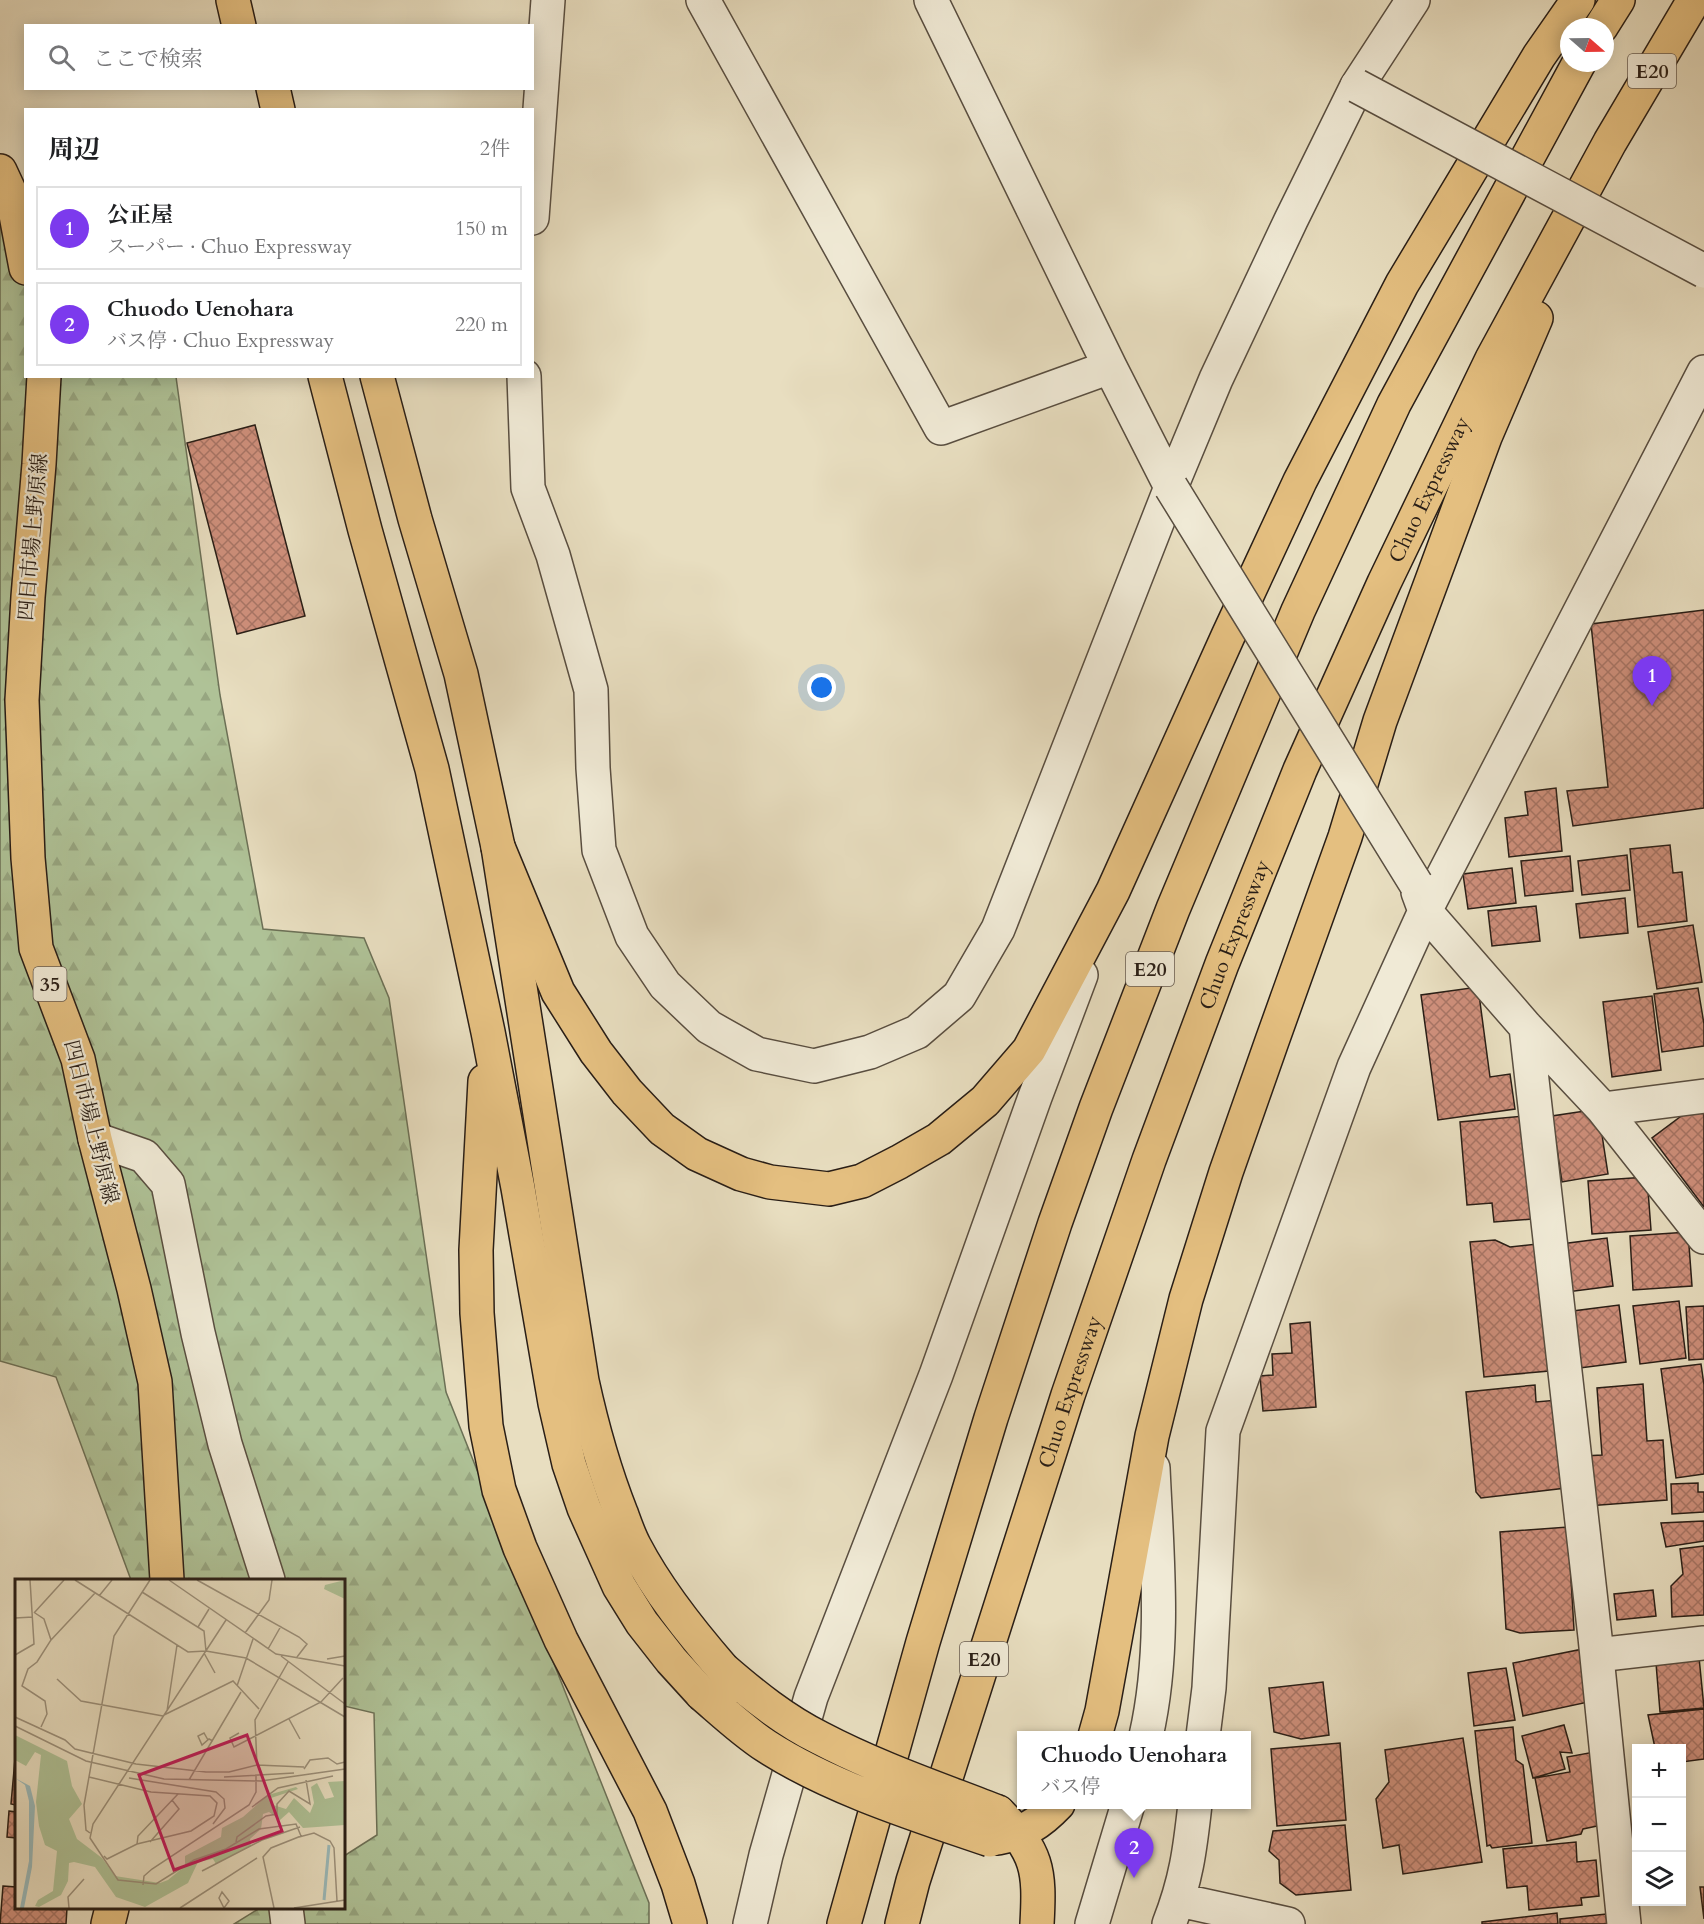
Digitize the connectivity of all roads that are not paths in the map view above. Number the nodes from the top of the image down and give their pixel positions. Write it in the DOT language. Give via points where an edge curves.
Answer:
graph roads {
  1 [pos="232,0"];
  2 [pos="251,0"];
  3 [pos="548,0"];
  4 [pos="703,0"];
  5 [pos="931,0"];
  6 [pos="1413,0"];
  7 [pos="1578,0"];
  8 [pos="1618,0"];
  9 [pos="1694,0"];
  10 [pos="1607,18"];
  11 [pos="238,24"];
  12 [pos="257,24"];
  13 [pos="1574,72"];
  14 [pos="1357,86"];
  15 [pos="254,90"];
  16 [pos="273,90"];
  17 [pos="259,108"];
  18 [pos="278,108"];
  19 [pos="1610,142"];
  20 [pos="0,171"];
  21 [pos="534,191"];
  22 [pos="24,257"];
  23 [pos="1704,271"];
  24 [pos="1110,367"];
  25 [pos="1704,372"];
  26 [pos="45,378"];
  27 [pos="326,378"];
  28 [pos="378,378"];
  29 [pos="524,378"];
  30 [pos="1171,487"];
  31 [pos="498,847"];
  32 [pos="1113,891"];
  33 [pos="1420,898"];
  34 [pos="1526,1027"];
  35 [pos="488,1032"];
  36 [pos="1704,1096"];
  37 [pos="1603,1108"];
  38 [pos="95,1139"];
  39 [pos="1704,1237"];
  40 [pos="1152,1436"];
  41 [pos="167,1579"];
  42 [pos="267,1579"];
  43 [pos="1704,1643"];
  44 [pos="1597,1655"];
  45 [pos="1096,1731"];
  46 [pos="1147,1731"];
  47 [pos="1204,1731"];
  48 [pos="1053,1809"];
  49 [pos="1126,1809"];
  50 [pos="1194,1809"];
  51 [pos="1002,1829"];
  52 [pos="112,1909"];
  53 [pos="286,1909"];
  54 [pos="1174,1912"];
  55 [pos="108,1924"];
  56 [pos="288,1924"];
  57 [pos="690,1924"];
  58 [pos="750,1924"];
  59 [pos="844,1924"];
  60 [pos="902,1924"];
  61 [pos="1037,1924"];
  62 [pos="1092,1924"];
  63 [pos="1288,1924"];
  64 [pos="1624,1924"];
  1 -- 11 [label="main road"];
  2 -- 12 [label="main road"];
  3 -- 21 [label="street"];
  4 -- 24 [label="street" via="941,428"];
  5 -- 24 [label="street"];
  6 -- 14 [label="street"];
  7 -- 32 [label="main road" via="1539,56 1402,284 1300,481"];
  8 -- 10 [label="main road"];
  9 -- 19 [label="main road, Chuo Expressway / E20"];
  13 -- 59 [label="main road, E20" via="1394,404 1298,611 1173,909 1096,1108 994,1407"];
  14 -- 23 [label="street, bridge"];
  14 -- 30 [label="street" via="1221,368"];
  15 -- 17 [label="main road"];
  16 -- 18 [label="main road"];
  19 -- 40 [label="main road" via="1485,437 1380,721 1345,837 1186,1299"];
  19 -- 60 [label="main road, Chuo Expressway / E20" via="1492,359 1384,583 1300,771 1222,964 1068,1395"];
  20 -- 22 [label="main road" via="13,199"];
  24 -- 30 [label="street"];
  25 -- 33 [label="street"];
  26 -- 38 [label="main road, 四日市場上野原線 / 35" via="22,700 28,858 36,948 78,1059"];
  27 -- 35 [label="main road" via="432,769"];
  28 -- 31 [label="main road" via="461,674"];
  29 -- 30 [label="street" via="528,489 553,555 591,690 599,850 632,936 665,985 709,1027 758,1054 814,1066 870,1052 917,1032 959,996 998,929"];
  30 -- 33 [label="street, bridge"];
  31 -- 32 [label="main road" via="558,992 596,1052 662,1129 697,1154 741,1174 770,1182 829,1189 862,1181 899,1162 939,1138 986,1101 1029,1050"];
  31 -- 51 [label="main road, bridge" via="582,1381 605,1473 633,1545 695,1638 723,1669 782,1716 818,1738"];
  32 -- 58 [label="street" via="936,1375 812,1697"];
  33 -- 34 [label="street"];
  33 -- 47 [label="street" via="1354,1067 1223,1431"];
  34 -- 37 [label="street"];
  34 -- 44 [label="street"];
  35 -- 51 [label="main road, bridge" via="569,1464 619,1586 642,1623 702,1694 766,1746 810,1770 905,1811"];
  35 -- 57 [label="main road" via="476,1250 477,1313 486,1426 499,1490 561,1640 650,1810"];
  36 -- 37 [label="street"];
  37 -- 39 [label="street"];
  38 -- 41 [label="main road, 四日市場上野原線 / 35" via="155,1382"];
  38 -- 42 [label="street" via="144,1156 168,1184 225,1444"];
  40 -- 45 [label="main road"];
  40 -- 46 [label="street" via="1157,1667"];
  43 -- 44 [label="street"];
  44 -- 64 [label="street"];
  48 -- 51 [label="main road" via="1043,1820"];
  49 -- 62 [label="street"];
  50 -- 54 [label="street" via="1188,1865"];
  51 -- 61 [label="main road" via="1034,1861 1039,1889"];
  52 -- 55 [label="main road"];
  53 -- 56 [label="street"];
  54 -- 63 [label="street"];
}
